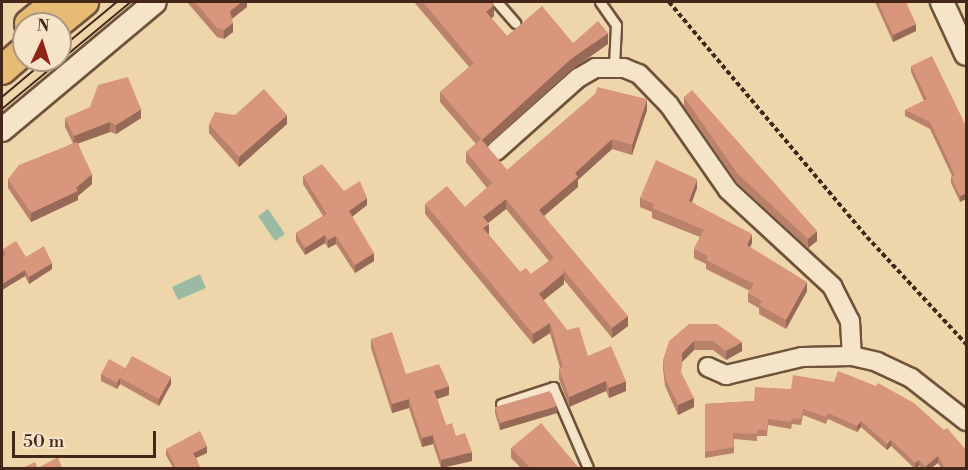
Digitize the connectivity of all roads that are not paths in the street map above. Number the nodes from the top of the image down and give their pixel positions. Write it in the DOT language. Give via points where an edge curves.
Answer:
graph roads {
  1 [pos="56,2"];
  2 [pos="84,2"];
  3 [pos="155,2"];
  4 [pos="497,2"];
  5 [pos="600,2"];
  6 [pos="942,2"];
  7 [pos="44,12"];
  8 [pos="72,12"];
  9 [pos="516,23"];
  10 [pos="966,54"];
  11 [pos="614,66"];
  12 [pos="2,130"];
  13 [pos="496,151"];
  14 [pos="852,356"];
  15 [pos="708,367"];
  16 [pos="501,404"];
  17 [pos="966,421"];
  18 [pos="588,468"];
  1 -- 7 [label="main road"];
  2 -- 8 [label="main road"];
  3 -- 12 [label="street"];
  4 -- 9 [label="lane"];
  5 -- 11 [label="lane" via="616,25"];
  6 -- 10 [label="street"];
  11 -- 13 [label="street" via="595,68 578,78"];
  11 -- 14 [label="street" via="639,74 653,87 728,190 826,279 850,321"];
  14 -- 15 [label="street" via="802,357 726,375"];
  14 -- 17 [label="street" via="877,362 911,378"];
  16 -- 18 [label="lane" via="552,387"];
}
